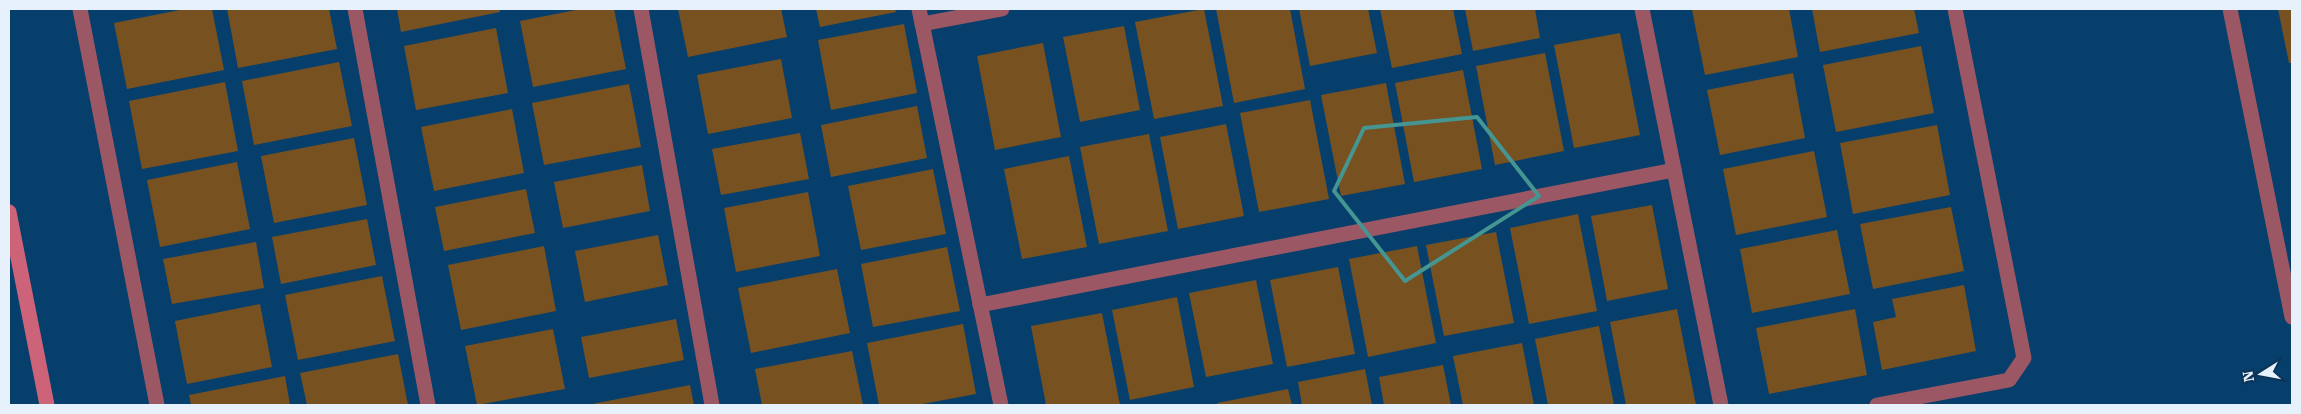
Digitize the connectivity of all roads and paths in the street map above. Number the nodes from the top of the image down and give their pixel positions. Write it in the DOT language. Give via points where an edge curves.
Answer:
graph roads {
  1 [pos="80,9"];
  2 [pos="355,9"];
  3 [pos="641,9"];
  4 [pos="1002,9"];
  5 [pos="1642,9"];
  6 [pos="1955,9"];
  7 [pos="2230,9"];
  8 [pos="920,16"];
  9 [pos="1674,170"];
  10 [pos="9,212"];
  11 [pos="980,305"];
  12 [pos="2292,317"];
  13 [pos="47,405"];
  14 [pos="157,405"];
  15 [pos="428,405"];
  16 [pos="712,405"];
  17 [pos="1001,405"];
  18 [pos="1720,405"];
  19 [pos="1877,405"];
  1 -- 14 [label="lane"];
  2 -- 15 [label="lane"];
  3 -- 16 [label="lane"];
  4 -- 8 [label="lane"];
  5 -- 9 [label="lane"];
  6 -- 19 [label="lane" via="2024,358 2009,380"];
  7 -- 12 [label="lane"];
  8 -- 11 [label="lane"];
  9 -- 11 [label="lane"];
  9 -- 18 [label="lane"];
  10 -- 13 [label="main road"];
  11 -- 17 [label="lane"];
}
